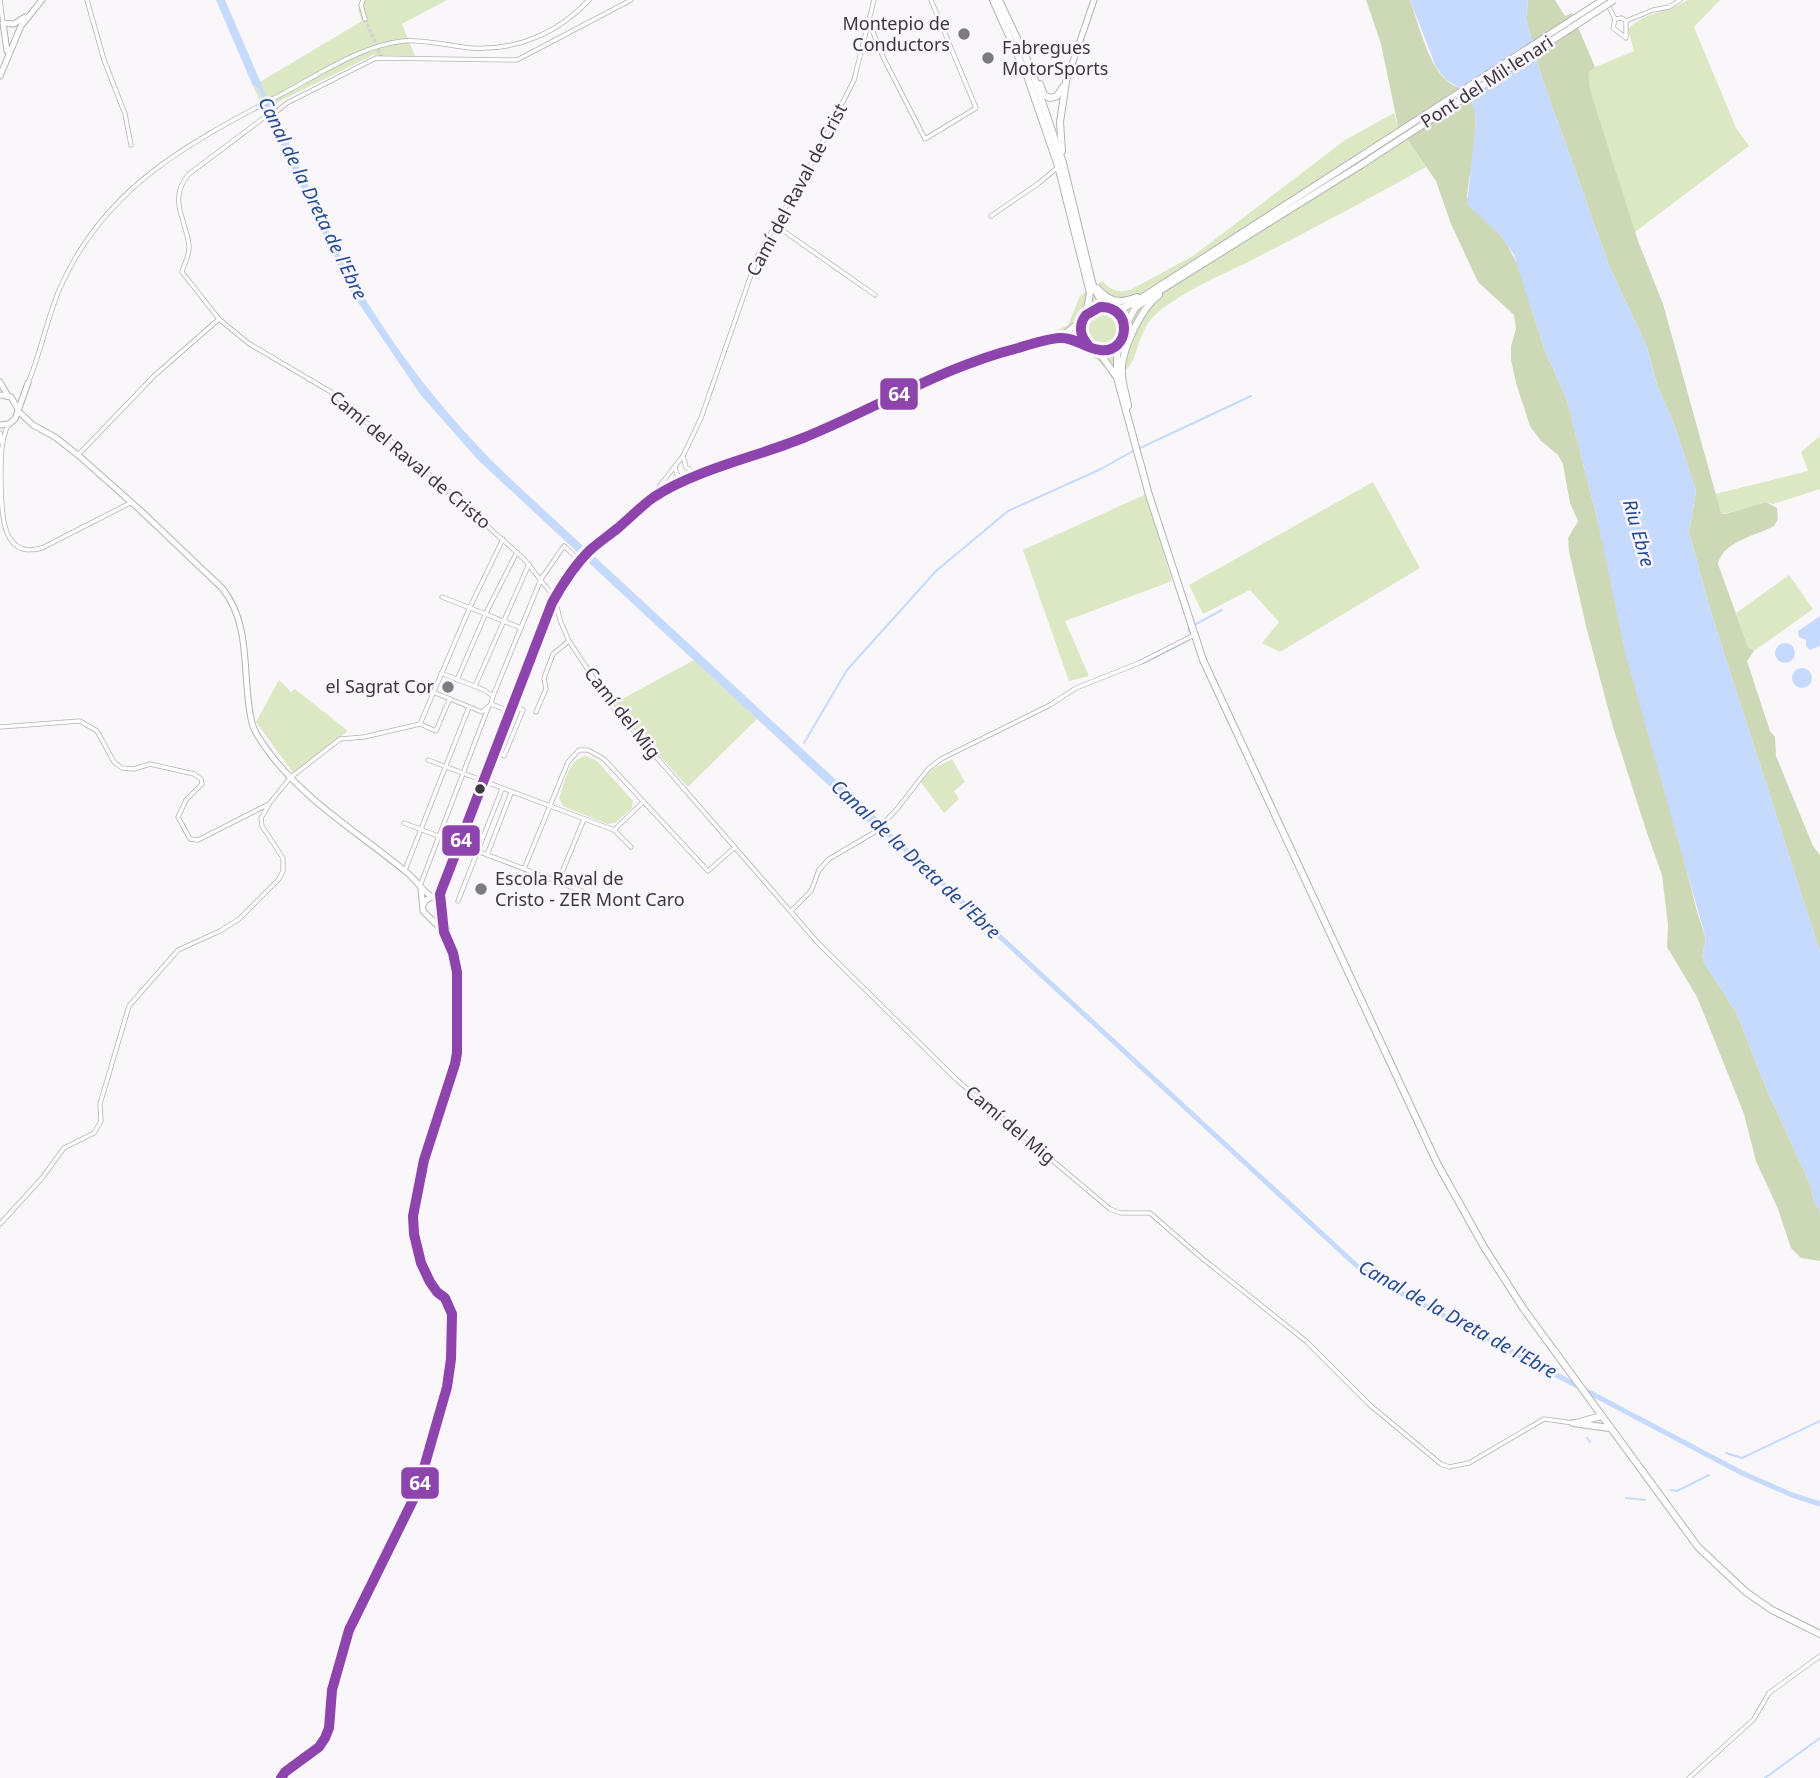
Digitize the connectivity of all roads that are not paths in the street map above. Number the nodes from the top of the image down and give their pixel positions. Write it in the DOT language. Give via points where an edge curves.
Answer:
graph roads {
  1 [pos="0,0"];
  2 [pos="42,0"];
  3 [pos="87,0"];
  4 [pos="363,0"];
  5 [pos="589,0"];
  6 [pos="631,0"];
  7 [pos="874,0"];
  8 [pos="931,0"];
  9 [pos="993,0"];
  10 [pos="999,0"];
  11 [pos="1094,0"];
  12 [pos="1605,0"];
  13 [pos="1614,0"];
  14 [pos="1680,0"];
  15 [pos="28,15"];
  16 [pos="365,19"];
  17 [pos="1615,19"];
  18 [pos="868,20"];
  19 [pos="1626,21"];
  20 [pos="5,24"];
  21 [pos="17,33"];
  22 [pos="7,58"];
  23 [pos="1030,66"];
  24 [pos="0,76"];
  25 [pos="1066,82"];
  26 [pos="131,145"];
  27 [pos="1359,162"];
  28 [pos="1061,165"];
  29 [pos="991,216"];
  30 [pos="775,225"];
  31 [pos="1090,270"];
  32 [pos="1180,279"];
  33 [pos="875,295"];
  34 [pos="1145,295"];
  35 [pos="1110,308"];
  36 [pos="1084,317"];
  37 [pos="219,319"];
  38 [pos="1125,327"];
  39 [pos="1059,338"];
  40 [pos="1119,343"];
  41 [pos="1088,345"];
  42 [pos="1097,350"];
  43 [pos="1117,377"];
  44 [pos="0,382"];
  45 [pos="28,383"];
  46 [pos="0,396"];
  47 [pos="9,396"];
  48 [pos="18,410"];
  49 [pos="1128,417"];
  50 [pos="11,423"];
  51 [pos="0,425"];
  52 [pos="33,425"];
  53 [pos="0,433"];
  54 [pos="2,443"];
  55 [pos="78,455"];
  56 [pos="683,456"];
  57 [pos="686,467"];
  58 [pos="675,468"];
  59 [pos="699,475"];
  60 [pos="684,481"];
  61 [pos="132,502"];
  62 [pos="646,503"];
  63 [pos="502,539"];
  64 [pos="517,552"];
  65 [pos="582,559"];
  66 [pos="529,564"];
  67 [pos="541,579"];
  68 [pos="442,597"];
  69 [pos="555,598"];
  70 [pos="470,607"];
  71 [pos="485,614"];
  72 [pos="504,620"];
  73 [pos="521,628"];
  74 [pos="1194,635"];
  75 [pos="569,641"];
  76 [pos="440,673"];
  77 [pos="457,680"];
  78 [pos="474,686"];
  79 [pos="433,692"];
  80 [pos="493,696"];
  81 [pos="449,699"];
  82 [pos="490,706"];
  83 [pos="512,706"];
  84 [pos="470,707"];
  85 [pos="509,711"];
  86 [pos="536,712"];
  87 [pos="420,724"];
  88 [pos="0,727"];
  89 [pos="494,752"];
  90 [pos="428,760"];
  91 [pos="445,767"];
  92 [pos="463,775"];
  93 [pos="290,778"];
  94 [pos="482,782"];
  95 [pos="502,789"];
  96 [pos="511,793"];
  97 [pos="643,802"];
  98 [pos="269,804"];
  99 [pos="549,806"];
  100 [pos="584,819"];
  101 [pos="404,823"];
  102 [pos="421,830"];
  103 [pos="614,830"];
  104 [pos="439,837"];
  105 [pos="458,844"];
  106 [pos="631,847"];
  107 [pos="735,847"];
  108 [pos="479,852"];
  109 [pos="487,855"];
  110 [pos="524,869"];
  111 [pos="405,870"];
  112 [pos="558,882"];
  113 [pos="443,883"];
  114 [pos="420,887"];
  115 [pos="582,891"];
  116 [pos="432,897"];
  117 [pos="441,901"];
  118 [pos="458,901"];
  119 [pos="423,905"];
  120 [pos="791,910"];
  121 [pos="442,911"];
  122 [pos="430,917"];
  123 [pos="444,932"];
  124 [pos="0,1224"];
  125 [pos="1594,1407"];
  126 [pos="1601,1416"];
  127 [pos="1589,1418"];
  128 [pos="1573,1423"];
  129 [pos="1596,1426"];
  130 [pos="1609,1428"];
  131 [pos="1820,1634"];
  132 [pos="1820,1656"];
  133 [pos="281,1778"];
  134 [pos="1689,1778"];
  1 -- 20 [label="street"];
  2 -- 15 [label="street"];
  3 -- 26 [label="street"];
  4 -- 16 [label="street"];
  5 -- 45 [label="street" via="550,32 521,43 472,48 416,40 364,51 192,142 126,192 83,243 61,286"];
  6 -- 37 [label="street, Camí del Raval de Cristo" via="517,60 372,59 266,116 189,174 177,197 190,249 182,272"];
  7 -- 18 [label="street, Camí del Raval de Crist"];
  8 -- 18 [label="street" via="976,108 925,139"];
  9 -- 28 [label="main road"];
  10 -- 23 [label="main road"];
  11 -- 25 [label="street"];
  12 -- 17 [label="street"];
  12 -- 27 [label="main road, Pont del Mil·lenari"];
  13 -- 27 [label="main road, Pont del Mil·lenari, bridge"];
  14 -- 19 [label="street"];
  15 -- 20 [label="street"];
  15 -- 21 [label="street"];
  17 -- 19 [label="street"];
  17 -- 19 [label="street" via="1613,28 1622,31"];
  18 -- 30 [label="street, Camí del Raval de Crist" via="854,80"];
  20 -- 21 [label="street" via="9,33"];
  20 -- 22 [label="street"];
  21 -- 22 [label="street"];
  22 -- 24 [label="street"];
  23 -- 25 [label="main road" via="1046,97 1057,96"];
  23 -- 28 [label="main road"];
  25 -- 28 [label="main road" via="1060,122"];
  27 -- 32 [label="main road"];
  27 -- 34 [label="main road"];
  28 -- 29 [label="street"];
  28 -- 31 [label="main road"];
  28 -- 36 [label="main road" via="1090,293"];
  30 -- 33 [label="street"];
  30 -- 56 [label="street, Camí del Raval de Crist" via="748,277 701,418"];
  31 -- 34 [label="main road" via="1097,288 1108,298 1123,302"];
  31 -- 35 [label="main road" via="1096,292"];
  32 -- 38 [label="main road" via="1135,308"];
  32 -- 49 [label="main road" via="1144,311 1124,356 1121,372"];
  34 -- 35 [label="main road" via="1130,305"];
  35 -- 36 [label="main road" via="1096,307"];
  35 -- 38 [label="main road" via="1121,316"];
  36 -- 39 [label="street"];
  36 -- 41 [label="main road" via="1082,335"];
  37 -- 55 [label="street" via="154,376"];
  37 -- 63 [label="street, Camí del Raval de Cristo" via="248,343 331,392"];
  38 -- 40 [label="main road"];
  39 -- 41 [label="street"];
  39 -- 59 [label="street" via="967,363 802,439"];
  40 -- 42 [label="main road"];
  40 -- 43 [label="main road"];
  41 -- 42 [label="main road"];
  42 -- 43 [label="main road"];
  43 -- 49 [label="main road"];
  44 -- 47 [label="street"];
  45 -- 47 [label="street"];
  45 -- 48 [label="street"];
  46 -- 47 [label="street"];
  47 -- 48 [label="street"];
  48 -- 50 [label="street"];
  48 -- 52 [label="street"];
  49 -- 74 [label="main road"];
  50 -- 51 [label="street"];
  50 -- 52 [label="street"];
  50 -- 54 [label="street"];
  52 -- 55 [label="street"];
  53 -- 54 [label="street"];
  54 -- 61 [label="street" via="6,534 25,549 36,550"];
  55 -- 61 [label="street"];
  56 -- 57 [label="street"];
  56 -- 58 [label="street, Camí del Raval de Crist"];
  57 -- 59 [label="street"];
  57 -- 60 [label="street"];
  58 -- 60 [label="street"];
  58 -- 62 [label="street, Camí del Raval de Crist"];
  59 -- 60 [label="street"];
  60 -- 62 [label="street"];
  61 -- 93 [label="street" via="232,602 242,638 254,730"];
  62 -- 65 [label="street"];
  63 -- 64 [label="street, Camí del Raval de Cristo"];
  63 -- 70 [label="street"];
  64 -- 66 [label="street, Camí del Raval de Cristo"];
  64 -- 71 [label="street"];
  65 -- 67 [label="street" via="564,546"];
  65 -- 69 [label="street"];
  66 -- 67 [label="street, Camí del Mig"];
  66 -- 72 [label="street"];
  67 -- 69 [label="street, Camí del Mig"];
  67 -- 73 [label="street"];
  68 -- 70 [label="street"];
  69 -- 75 [label="street, Camí del Mig"];
  69 -- 83 [label="street"];
  70 -- 71 [label="street"];
  70 -- 76 [label="street"];
  71 -- 72 [label="street"];
  71 -- 77 [label="street"];
  72 -- 73 [label="street"];
  72 -- 78 [label="street"];
  73 -- 80 [label="street"];
  74 -- 120 [label="street" via="1076,688 941,760 876,830 829,859 811,891"];
  74 -- 125 [label="main road" via="1437,1163 1496,1266"];
  75 -- 86 [label="street" via="554,651"];
  75 -- 107 [label="street, Camí del Mig" via="612,706"];
  76 -- 77 [label="street"];
  76 -- 79 [label="street"];
  77 -- 78 [label="street"];
  78 -- 80 [label="street"];
  79 -- 81 [label="street"];
  79 -- 87 [label="street"];
  80 -- 82 [label="street"];
  81 -- 84 [label="street"];
  81 -- 87 [label="street" via="436,731"];
  82 -- 84 [label="street" via="482,712"];
  82 -- 85 [label="street"];
  82 -- 92 [label="street"];
  83 -- 85 [label="street"];
  83 -- 89 [label="street" via="523,710 504,756"];
  84 -- 91 [label="street"];
  85 -- 89 [label="street"];
  87 -- 93 [label="street" via="340,739"];
  88 -- 98 [label="street" via="80,721 97,731 122,768 150,764 194,774 202,784 186,800 178,817 190,839 198,840"];
  89 -- 94 [label="street"];
  90 -- 91 [label="street"];
  91 -- 92 [label="street"];
  91 -- 102 [label="street"];
  92 -- 94 [label="street"];
  92 -- 104 [label="street"];
  93 -- 98 [label="street"];
  93 -- 111 [label="street" via="349,830"];
  94 -- 95 [label="street"];
  94 -- 105 [label="street"];
  95 -- 96 [label="street"];
  95 -- 108 [label="street"];
  96 -- 99 [label="street"];
  96 -- 109 [label="street"];
  97 -- 99 [label="street" via="604,760 579,750 568,762"];
  97 -- 103 [label="street"];
  97 -- 107 [label="street" via="708,871"];
  98 -- 124 [label="street" via="262,826 284,858 279,879 239,919 178,950 129,1006 100,1104 101,1121 94,1133 64,1148"];
  99 -- 100 [label="street"];
  99 -- 110 [label="street"];
  100 -- 103 [label="street"];
  100 -- 112 [label="street"];
  101 -- 102 [label="street"];
  102 -- 104 [label="street"];
  102 -- 111 [label="street"];
  103 -- 106 [label="street"];
  104 -- 105 [label="street"];
  104 -- 114 [label="street"];
  105 -- 108 [label="street"];
  105 -- 113 [label="street"];
  107 -- 120 [label="street, Camí del Mig"];
  108 -- 109 [label="street"];
  108 -- 118 [label="street"];
  109 -- 110 [label="street"];
  110 -- 112 [label="street"];
  111 -- 114 [label="street"];
  112 -- 115 [label="street"];
  113 -- 116 [label="street"];
  113 -- 117 [label="street"];
  114 -- 116 [label="street"];
  114 -- 119 [label="street"];
  116 -- 117 [label="street"];
  116 -- 119 [label="street"];
  117 -- 121 [label="street"];
  119 -- 122 [label="street"];
  120 -- 128 [label="street, Camí del Mig" via="837,963 1025,1139 1110,1209 1150,1213 1307,1342 1371,1406 1441,1464 1469,1463 1544,1419"];
  121 -- 122 [label="street"];
  121 -- 123 [label="street"];
  122 -- 123 [label="street"];
  123 -- 133 [label="street" via="457,972 456,1064 424,1160 413,1216 421,1263 452,1314 447,1387 417,1492 349,1630 325,1738"];
  125 -- 126 [label="main road"];
  125 -- 127 [label="main road"];
  126 -- 127 [label="main road"];
  126 -- 129 [label="main road"];
  126 -- 130 [label="main road"];
  127 -- 128 [label="main road"];
  127 -- 129 [label="main road"];
  128 -- 129 [label="main road"];
  129 -- 130 [label="main road"];
  130 -- 131 [label="main road" via="1721,1571 1772,1610"];
  132 -- 134 [label="street" via="1769,1693 1754,1719"];
}
